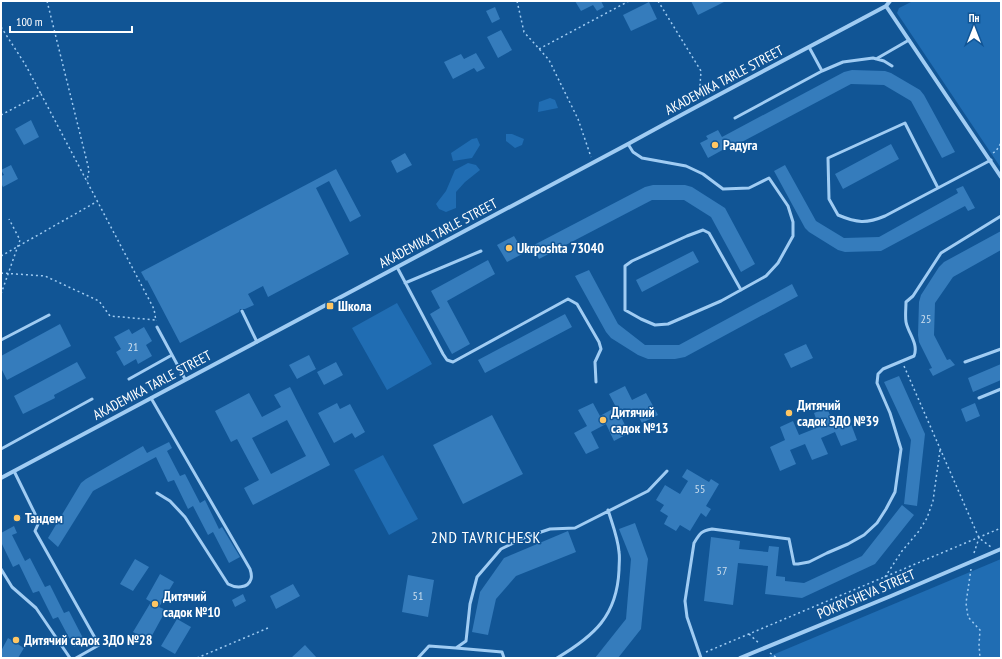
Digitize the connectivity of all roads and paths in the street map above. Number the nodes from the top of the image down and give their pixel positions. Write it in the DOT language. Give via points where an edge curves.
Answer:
graph roads {
  1 [pos="47,1"];
  2 [pos="517,1"];
  3 [pos="629,1"];
  4 [pos="658,1"];
  5 [pos="890,1"];
  6 [pos="886,6"];
  7 [pos="1,27"];
  8 [pos="909,40"];
  9 [pos="808,47"];
  10 [pos="539,49"];
  11 [pos="876,59"];
  12 [pos="892,66"];
  13 [pos="822,71"];
  14 [pos="41,94"];
  15 [pos="699,104"];
  16 [pos="1,116"];
  17 [pos="735,118"];
  18 [pos="1001,143"];
  19 [pos="628,144"];
  20 [pos="989,158"];
  21 [pos="593,162"];
  22 [pos="1001,177"];
  23 [pos="87,181"];
  24 [pos="938,188"];
  25 [pos="98,201"];
  26 [pos="1001,216"];
  27 [pos="9,218"];
  28 [pos="18,246"];
  29 [pos="481,251"];
  30 [pos="1,256"];
  31 [pos="397,267"];
  32 [pos="1,272"];
  33 [pos="8,273"];
  34 [pos="406,283"];
  35 [pos="741,290"];
  36 [pos="1,294"];
  37 [pos="242,311"];
  38 [pos="49,315"];
  39 [pos="156,320"];
  40 [pos="157,327"];
  41 [pos="1,340"];
  42 [pos="257,342"];
  43 [pos="1001,349"];
  44 [pos="172,355"];
  45 [pos="901,361"];
  46 [pos="965,362"];
  47 [pos="129,379"];
  48 [pos="185,379"];
  49 [pos="596,382"];
  50 [pos="1001,389"];
  51 [pos="151,398"];
  52 [pos="979,398"];
  53 [pos="92,399"];
  54 [pos="1,449"];
  55 [pos="940,450"];
  56 [pos="14,471"];
  57 [pos="667,471"];
  58 [pos="1,478"];
  59 [pos="157,493"];
  60 [pos="608,510"];
  61 [pos="1001,528"];
  62 [pos="979,538"];
  63 [pos="999,550"];
  64 [pos="972,561"];
  65 [pos="1,569"];
  66 [pos="884,577"];
  67 [pos="268,628"];
  68 [pos="456,648"];
  69 [pos="701,656"];
  70 [pos="70,658"];
  71 [pos="76,658"];
  72 [pos="197,658"];
  73 [pos="418,658"];
  74 [pos="504,658"];
  75 [pos="556,658"];
  76 [pos="740,658"];
  77 [pos="980,658"];
  1 -- 23 [label="path" via="89,170"];
  2 -- 10 [label="path" via="524,32"];
  3 -- 10 [label="path"];
  4 -- 15 [label="path" via="701,71"];
  5 -- 6 [label="street"];
  6 -- 8 [label="street"];
  6 -- 9 [label="street, AKADEMIKA TARLE STREET"];
  7 -- 14 [label="path"];
  8 -- 11 [label="lane"];
  8 -- 20 [label="street"];
  9 -- 13 [label="lane"];
  9 -- 15 [label="street, AKADEMIKA TARLE STREET"];
  10 -- 21 [label="path" via="549,60 578,119"];
  11 -- 12 [label="lane"];
  11 -- 13 [label="lane" via="842,62"];
  13 -- 17 [label="lane"];
  14 -- 16 [label="path"];
  14 -- 23 [label="path"];
  15 -- 19 [label="street, AKADEMIKA TARLE STREET"];
  18 -- 20 [label="path"];
  19 -- 21 [label="street, AKADEMIKA TARLE STREET"];
  19 -- 35 [label="lane" via="633,152 642,158 686,166 703,174 723,189 749,188 769,178 788,206 793,222 793,236 778,263 766,276"];
  20 -- 22 [label="street"];
  20 -- 24 [label="lane"];
  21 -- 31 [label="street, AKADEMIKA TARLE STREET"];
  23 -- 25 [label="path"];
  24 -- 24 [label="lane" via="874,221 855,222 838,215 829,199 828,158 905,123"];
  25 -- 28 [label="path"];
  25 -- 39 [label="path" via="154,309"];
  26 -- 45 [label="lane" via="941,253 913,296 906,302 906,322 915,351 914,356"];
  27 -- 28 [label="path" via="20,240"];
  28 -- 30 [label="path"];
  28 -- 33 [label="path"];
  29 -- 34 [label="lane"];
  31 -- 34 [label="lane"];
  31 -- 42 [label="street, AKADEMIKA TARLE STREET"];
  32 -- 33 [label="path"];
  33 -- 36 [label="path"];
  33 -- 39 [label="path" via="45,276 99,301 110,316"];
  34 -- 49 [label="lane" via="443,354 447,360 453,362 568,300 577,304 601,349 595,362"];
  35 -- 35 [label="lane" via="668,324 655,325 626,310 626,266 703,230 709,233"];
  37 -- 42 [label="lane"];
  38 -- 41 [label="lane"];
  39 -- 40 [label="path"];
  40 -- 44 [label="lane"];
  42 -- 48 [label="street, AKADEMIKA TARLE STREET"];
  43 -- 46 [label="lane"];
  44 -- 47 [label="lane"];
  44 -- 48 [label="lane"];
  45 -- 55 [label="path"];
  45 -- 69 [label="lane" via="878,374 877,383 901,449 895,492 877,523 864,536 809,562 798,564 794,564 789,539 703,530 694,543 685,602 687,617"];
  48 -- 51 [label="street, AKADEMIKA TARLE STREET"];
  50 -- 52 [label="lane"];
  51 -- 56 [label="street, AKADEMIKA TARLE STREET"];
  51 -- 59 [label="lane" via="250,568 249,583 240,588 228,584 185,517 170,501"];
  53 -- 54 [label="lane"];
  55 -- 62 [label="path"];
  55 -- 66 [label="path" via="933,501 927,518"];
  56 -- 58 [label="street, AKADEMIKA TARLE STREET"];
  56 -- 71 [label="lane" via="39,522 35,531 99,645"];
  57 -- 60 [label="lane" via="648,491"];
  60 -- 68 [label="lane" via="575,528 550,529 501,549 477,577 470,604 466,640"];
  60 -- 75 [label="lane" via="620,551 618,584 613,602 595,631 578,646"];
  61 -- 62 [label="path"];
  62 -- 63 [label="path"];
  62 -- 64 [label="path"];
  62 -- 66 [label="path"];
  63 -- 64 [label="street, POKRYSHEVA STREET"];
  64 -- 76 [label="street, POKRYSHEVA STREET"];
  64 -- 77 [label="path" via="966,603 968,617 980,630"];
  65 -- 70 [label="lane" via="12,588 36,608"];
  66 -- 69 [label="path"];
  67 -- 72 [label="path"];
  68 -- 73 [label="lane" via="429,646"];
  68 -- 74 [label="lane" via="502,652"];
}
